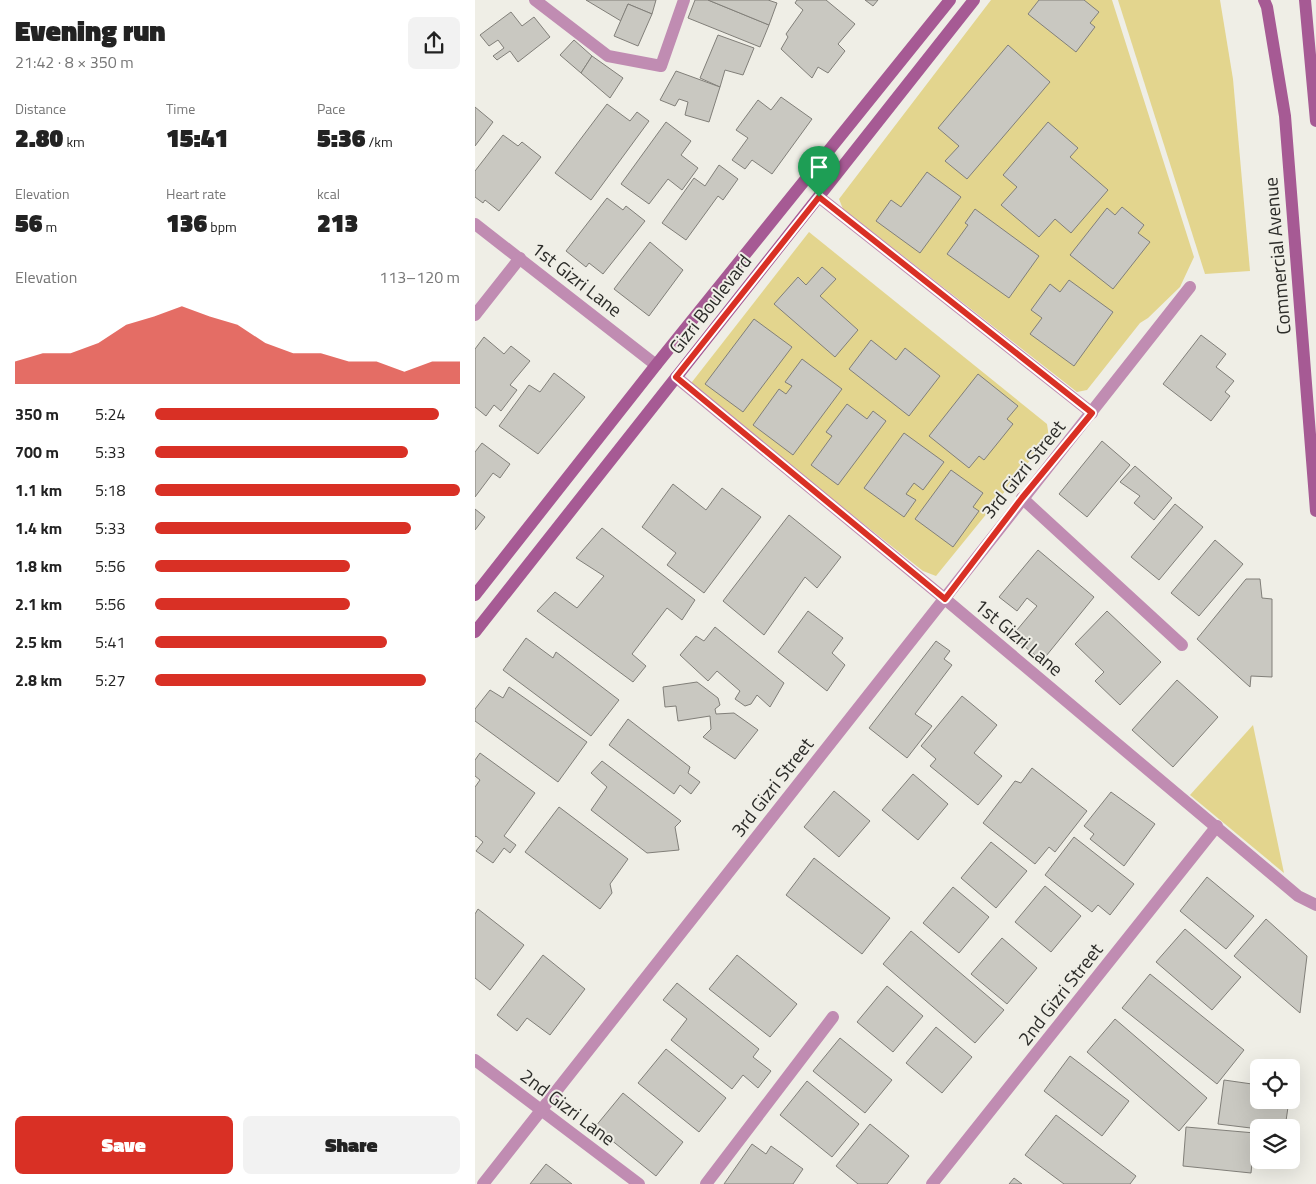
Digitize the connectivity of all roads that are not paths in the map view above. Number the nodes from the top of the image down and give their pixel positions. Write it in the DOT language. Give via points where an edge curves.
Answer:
graph roads {
  1 [pos="535,0"];
  2 [pos="684,0"];
  3 [pos="950,0"];
  4 [pos="974,0"];
  5 [pos="1264,0"];
  6 [pos="1305,0"];
  7 [pos="1316,121"];
  8 [pos="819,197"];
  9 [pos="475,224"];
  10 [pos="520,258"];
  11 [pos="1191,287"];
  12 [pos="475,315"];
  13 [pos="655,365"];
  14 [pos="676,377"];
  15 [pos="1092,413"];
  16 [pos="1022,498"];
  17 [pos="1316,511"];
  18 [pos="475,595"];
  19 [pos="945,599"];
  20 [pos="475,632"];
  21 [pos="1182,645"];
  22 [pos="1217,826"];
  23 [pos="1316,905"];
  24 [pos="833,1017"];
  25 [pos="475,1060"];
  26 [pos="540,1111"];
  27 [pos="483,1184"];
  28 [pos="639,1184"];
  29 [pos="706,1184"];
  30 [pos="933,1184"];
  1 -- 2 [label="street" via="608,56 661,66"];
  3 -- 13 [label="main road, Gizri Boulevard"];
  4 -- 8 [label="main road, Gizri Boulevard"];
  5 -- 17 [label="main road, Commercial Avenue" via="1285,116"];
  6 -- 7 [label="main road"];
  8 -- 14 [label="main road, Gizri Boulevard"];
  8 -- 15 [label="street"];
  9 -- 10 [label="street, 1st Gizri Lane"];
  10 -- 12 [label="street"];
  10 -- 13 [label="street, 1st Gizri Lane"];
  11 -- 15 [label="street, 3rd Gizri Street"];
  13 -- 18 [label="main road, Gizri Boulevard"];
  14 -- 19 [label="street, 1st Gizri Lane"];
  14 -- 20 [label="main road, Gizri Boulevard"];
  15 -- 16 [label="street, 3rd Gizri Street"];
  16 -- 19 [label="street, 3rd Gizri Street"];
  16 -- 21 [label="street"];
  19 -- 22 [label="street, 1st Gizri Lane"];
  19 -- 26 [label="street, 3rd Gizri Street"];
  22 -- 23 [label="street, 1st Gizri Lane" via="1298,896"];
  22 -- 30 [label="street, 2nd Gizri Street"];
  24 -- 29 [label="street"];
  25 -- 26 [label="street, 2nd Gizri Lane"];
  26 -- 27 [label="street, 3rd Gizri Street"];
  26 -- 28 [label="street, 2nd Gizri Lane"];
}
